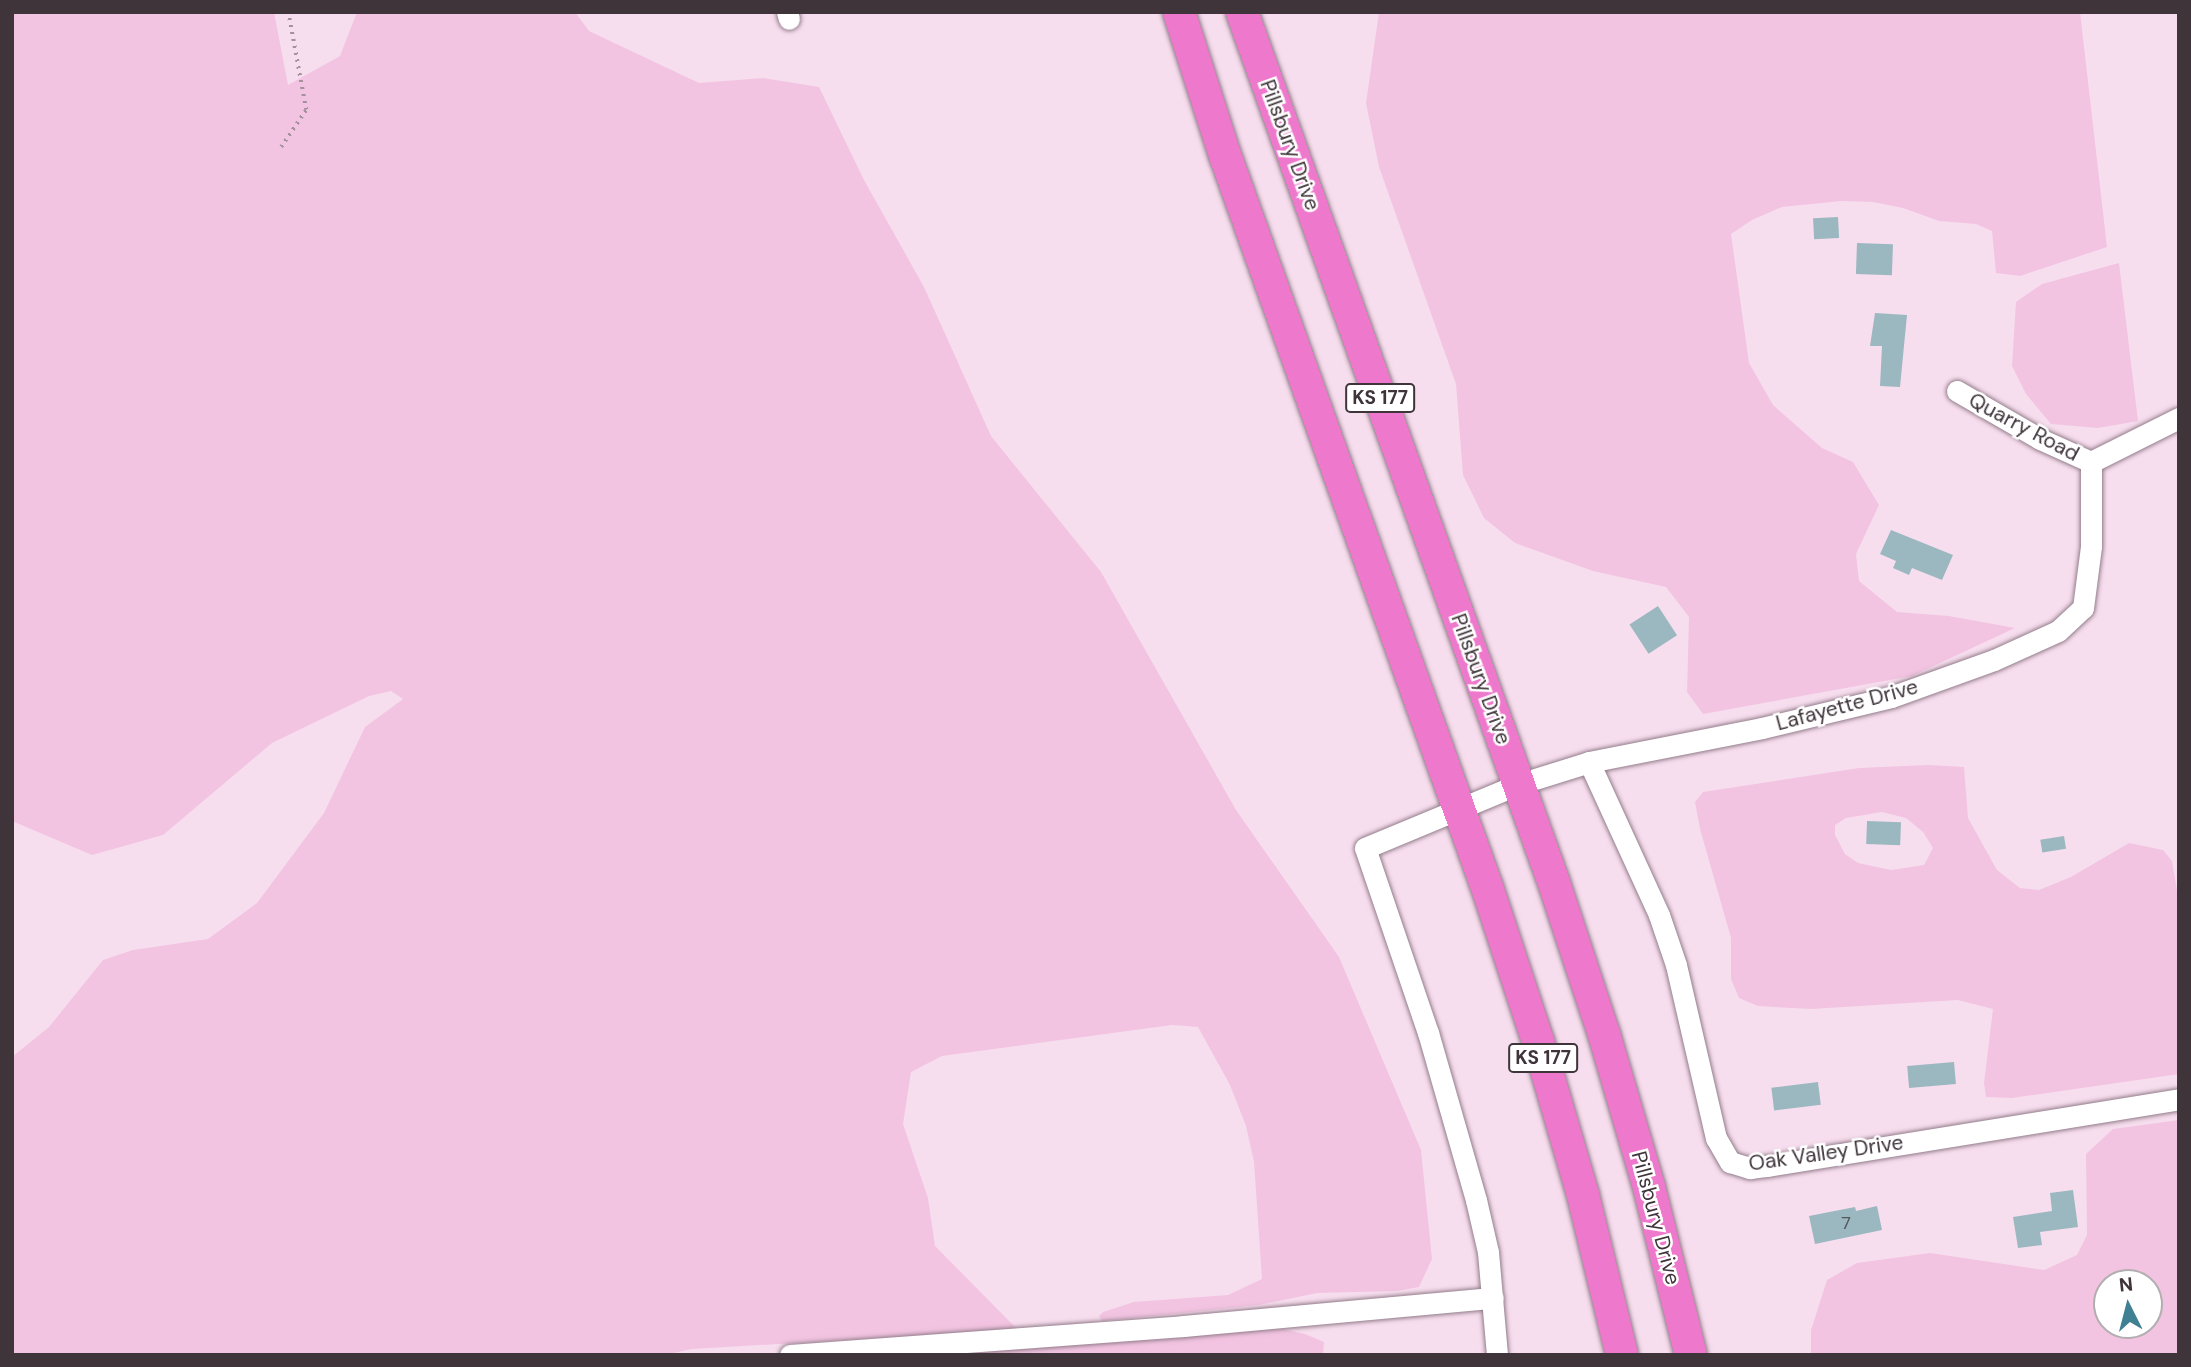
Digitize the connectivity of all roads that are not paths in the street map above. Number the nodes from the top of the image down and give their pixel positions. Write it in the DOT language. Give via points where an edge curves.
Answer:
graph roads {
  1 [pos="1180,12"];
  2 [pos="1242,12"];
  3 [pos="1956,391"];
  4 [pos="2179,418"];
  5 [pos="2091,462"];
  6 [pos="1589,762"];
  7 [pos="1519,784"];
  8 [pos="1458,808"];
  9 [pos="2179,1099"];
  10 [pos="1493,1298"];
  11 [pos="790,1355"];
  12 [pos="1497,1355"];
  13 [pos="1622,1355"];
  14 [pos="1691,1355"];
  1 -- 8 [label="highway, KS 177" via="1226,155"];
  2 -- 7 [label="highway, Pillsbury Drive / KS 177"];
  3 -- 5 [label="street, Quarry Road" via="2039,439"];
  4 -- 5 [label="street"];
  5 -- 6 [label="street, Lafayette Drive" via="2091,546 2083,608 2058,631 1891,697"];
  6 -- 7 [label="street, Lafayette Drive"];
  6 -- 9 [label="street, Oak Valley Drive" via="1659,915 1676,965 1716,1138 1730,1162 1750,1168 1767,1166"];
  7 -- 8 [label="street, Lafayette Drive"];
  7 -- 14 [label="highway, Pillsbury Drive / KS 177" via="1604,1034"];
  8 -- 10 [label="street, Lafayette Drive" via="1365,848 1428,1034 1476,1200"];
  8 -- 13 [label="highway, KS 177" via="1538,1041 1583,1195"];
  10 -- 11 [label="street"];
  10 -- 12 [label="street"];
}
